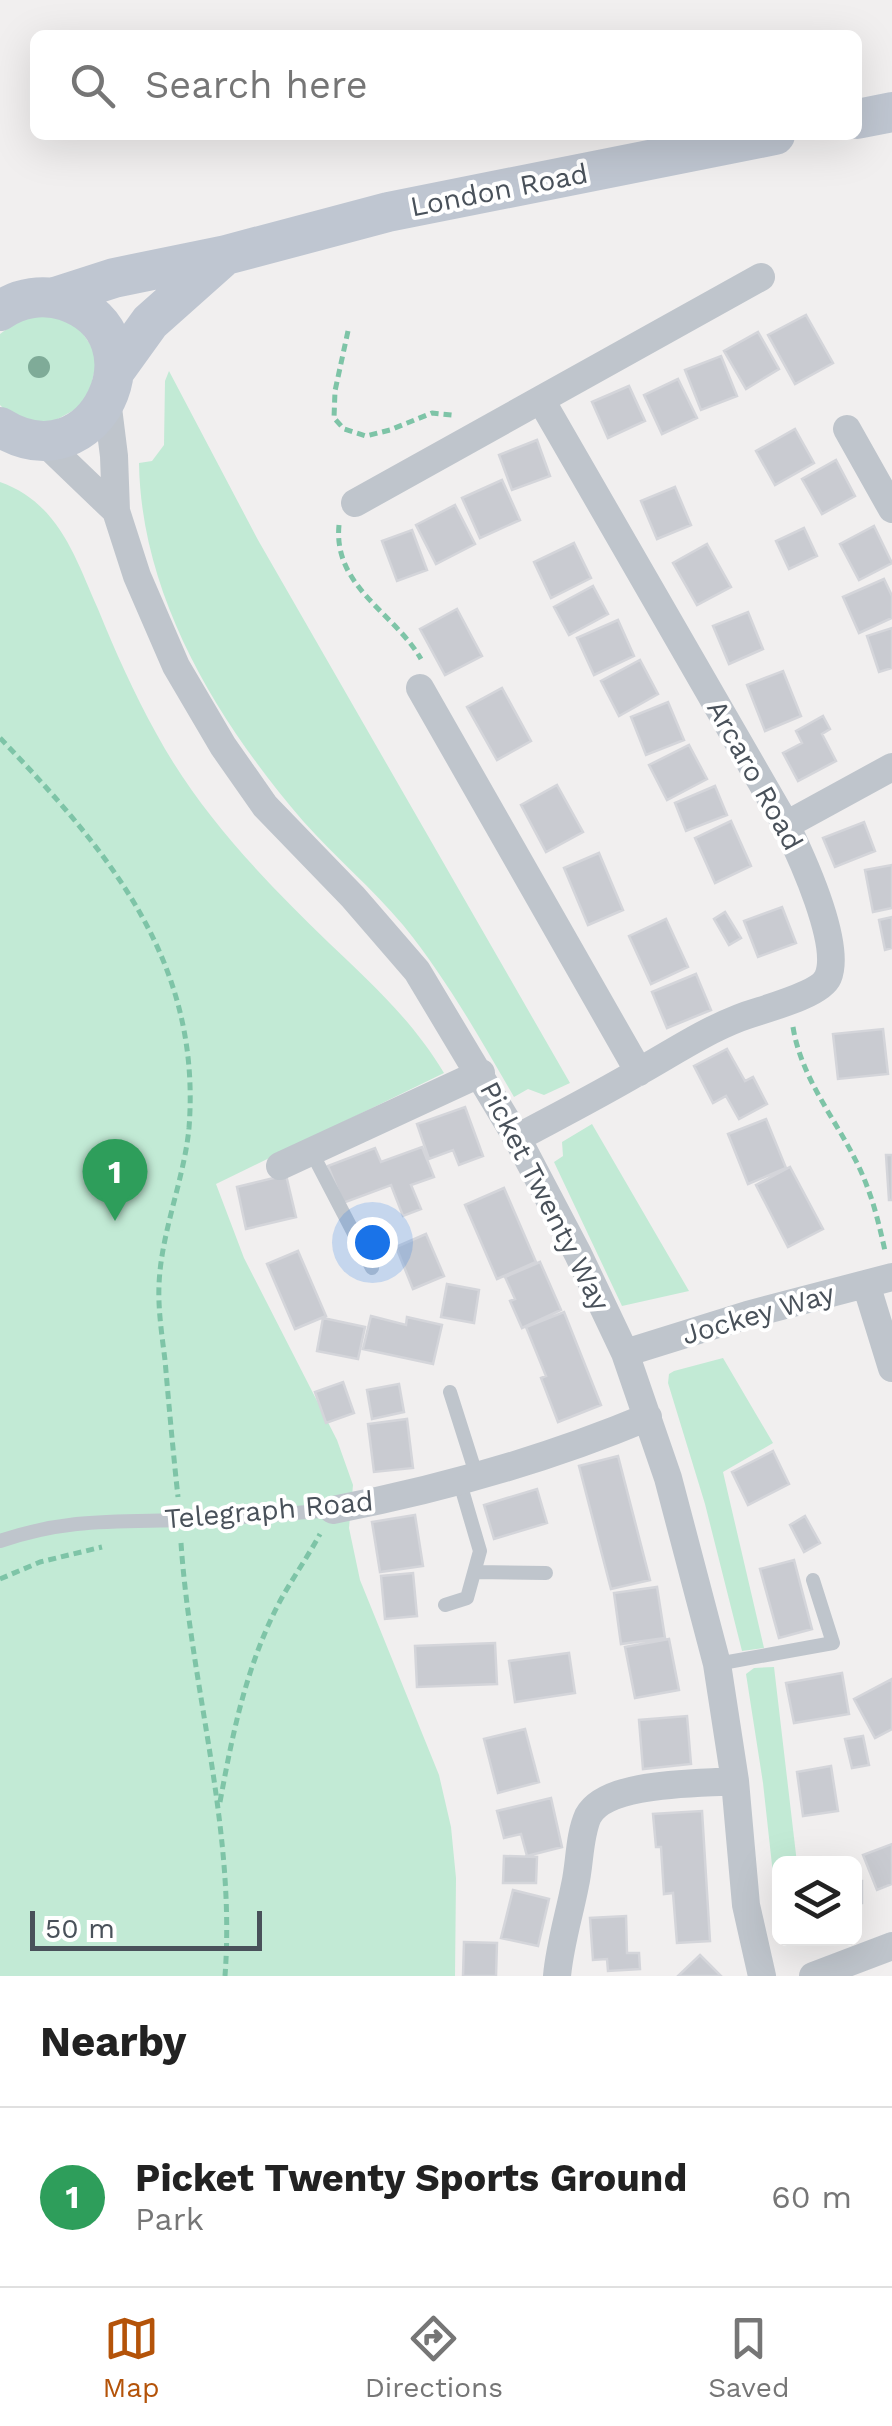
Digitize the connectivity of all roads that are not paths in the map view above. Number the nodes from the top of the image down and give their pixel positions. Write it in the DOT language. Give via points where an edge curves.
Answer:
graph roads {
  1 [pos="892,112"];
  2 [pos="862,118"];
  3 [pos="750,140"];
  4 [pos="226,254"];
  5 [pos="760,277"];
  6 [pos="55,298"];
  7 [pos="0,311"];
  8 [pos="111,386"];
  9 [pos="540,400"];
  10 [pos="0,427"];
  11 [pos="847,430"];
  12 [pos="43,441"];
  13 [pos="355,504"];
  14 [pos="892,508"];
  15 [pos="116,511"];
  16 [pos="420,688"];
  17 [pos="892,766"];
  18 [pos="786,825"];
  19 [pos="639,1072"];
  20 [pos="481,1073"];
  21 [pos="518,1138"];
  22 [pos="311,1151"];
  23 [pos="280,1166"];
  24 [pos="372,1268"];
  25 [pos="883,1280"];
  26 [pos="625,1353"];
  27 [pos="892,1368"];
  28 [pos="450,1392"];
  29 [pos="648,1417"];
  30 [pos="468,1480"];
  31 [pos="333,1510"];
  32 [pos="0,1541"];
  33 [pos="476,1572"];
  34 [pos="546,1573"];
  35 [pos="812,1580"];
  36 [pos="445,1605"];
  37 [pos="717,1664"];
  38 [pos="734,1781"];
  39 [pos="892,1946"];
  40 [pos="557,1976"];
  41 [pos="762,1976"];
  42 [pos="813,1976"];
  1 -- 2 [label="main road"];
  3 -- 4 [label="main road, London Road" via="388,212"];
  4 -- 6 [label="main road, London Road"];
  4 -- 8 [label="main road" via="150,322"];
  5 -- 9 [label="street"];
  6 -- 7 [label="main road" via="31,298"];
  6 -- 8 [label="main road" via="98,324 112,352"];
  8 -- 12 [label="main road" via="96,417 81,430"];
  8 -- 15 [label="street"];
  9 -- 13 [label="street"];
  9 -- 18 [label="street, Arcaro Road"];
  10 -- 12 [label="main road"];
  11 -- 14 [label="street"];
  12 -- 15 [label="street"];
  15 -- 20 [label="street, Picket Twenty Way" via="164,640 223,746 288,833 417,971"];
  16 -- 19 [label="street"];
  17 -- 18 [label="street"];
  18 -- 19 [label="street, Arcaro Road" via="830,950 828,978 698,1036"];
  19 -- 21 [label="street, Arcaro Road"];
  20 -- 21 [label="street, Picket Twenty Way"];
  20 -- 22 [label="street"];
  21 -- 26 [label="street, Picket Twenty Way"];
  22 -- 23 [label="street"];
  22 -- 24 [label="lane"];
  25 -- 26 [label="street, Jockey Way"];
  25 -- 27 [label="street"];
  26 -- 29 [label="street, Picket Twenty Way"];
  28 -- 30 [label="lane"];
  29 -- 30 [label="street, Telegraph Road"];
  29 -- 37 [label="street, Picket Twenty Way"];
  30 -- 31 [label="street, Telegraph Road"];
  30 -- 33 [label="lane" via="480,1551"];
  31 -- 32 [label="lane, Telegraph Road" via="72,1522"];
  33 -- 34 [label="lane"];
  33 -- 36 [label="lane" via="467,1598"];
  35 -- 37 [label="lane" via="833,1643"];
  37 -- 38 [label="street, Picket Twenty Way"];
  38 -- 40 [label="street" via="620,1793 589,1814"];
  38 -- 41 [label="street, Picket Twenty Way" via="746,1905"];
  39 -- 42 [label="street"];
}
